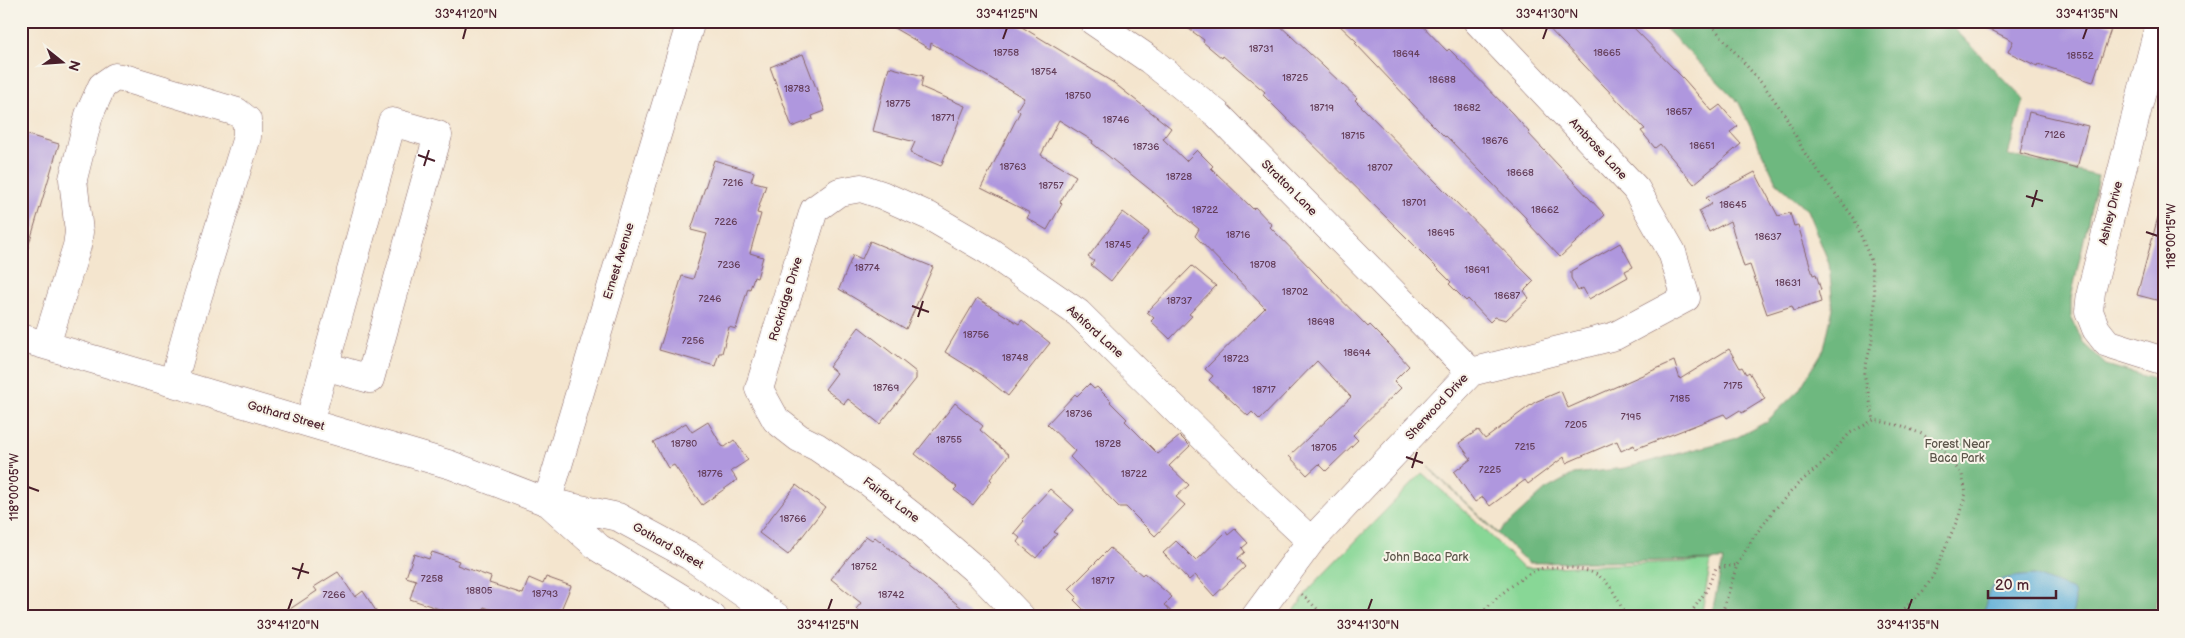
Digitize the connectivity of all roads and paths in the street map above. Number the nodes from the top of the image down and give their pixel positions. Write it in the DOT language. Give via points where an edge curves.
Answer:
graph roads {
  1 [pos="691,21"];
  2 [pos="1093,21"];
  3 [pos="1477,21"];
  4 [pos="1708,21"];
  5 [pos="2160,21"];
  6 [pos="814,210"];
  7 [pos="1686,298"];
  8 [pos="34,342"];
  9 [pos="2164,362"];
  10 [pos="325,366"];
  11 [pos="1471,372"];
  12 [pos="173,383"];
  13 [pos="759,389"];
  14 [pos="1874,420"];
  15 [pos="309,423"];
  16 [pos="548,502"];
  17 [pos="1311,541"];
  18 [pos="1737,566"];
  19 [pos="1283,576"];
  20 [pos="712,617"];
  21 [pos="777,617"];
  22 [pos="1021,617"];
  23 [pos="1255,617"];
  24 [pos="1325,617"];
  25 [pos="1479,617"];
  26 [pos="1626,617"];
  27 [pos="1688,617"];
  28 [pos="1721,617"];
  29 [pos="1896,617"];
  1 -- 16 [label="street, Ernest Avenue"];
  2 -- 11 [label="street, Stratton Lane" via="1150,60 1217,114"];
  3 -- 7 [label="street, Ambrose Lane" via="1636,189 1672,252"];
  4 -- 14 [label="path" via="1765,88 1785,115 1804,152 1854,218 1871,260 1875,302 1872,341 1864,373"];
  5 -- 9 [label="street, Ashley Drive" via="2091,292 2090,311 2096,329 2107,343"];
  6 -- 13 [label="street, Rockridge Drive"];
  6 -- 17 [label="street, Ashford Lane" via="839,192 861,188 929,216 989,251 1078,313"];
  7 -- 11 [label="street, Sherwood Drive" via="1615,336"];
  8 -- 12 [label="street, Gothard Street"];
  8 -- 12 [label="street" via="77,246 79,232 73,179 89,115 102,86 115,77 146,84 237,112 247,120 248,137"];
  10 -- 10 [label="street" via="392,122 438,135 370,379"];
  10 -- 15 [label="street"];
  11 -- 17 [label="street, Sherwood Drive"];
  12 -- 15 [label="street, Gothard Street"];
  13 -- 22 [label="street, Fairfax Lane" via="776,420 870,483 926,527 980,574"];
  14 -- 18 [label="path" via="1850,433 1826,462 1797,485 1774,510"];
  14 -- 29 [label="path" via="1902,426 1942,447 1962,475 1966,493 1932,578"];
  15 -- 16 [label="street, Gothard Street" via="451,465"];
  16 -- 20 [label="street, Gothard Street" via="599,548"];
  16 -- 21 [label="street, Gothard Street" via="618,517 690,556"];
  17 -- 19 [label="street, Sherwood Drive"];
  18 -- 27 [label="path" via="1716,568 1706,592"];
  18 -- 28 [label="path"];
  19 -- 23 [label="street, Sherwood Drive"];
  19 -- 24 [label="path"];
  25 -- 26 [label="path" via="1511,586 1538,569 1562,567 1598,575 1611,588"];
}
